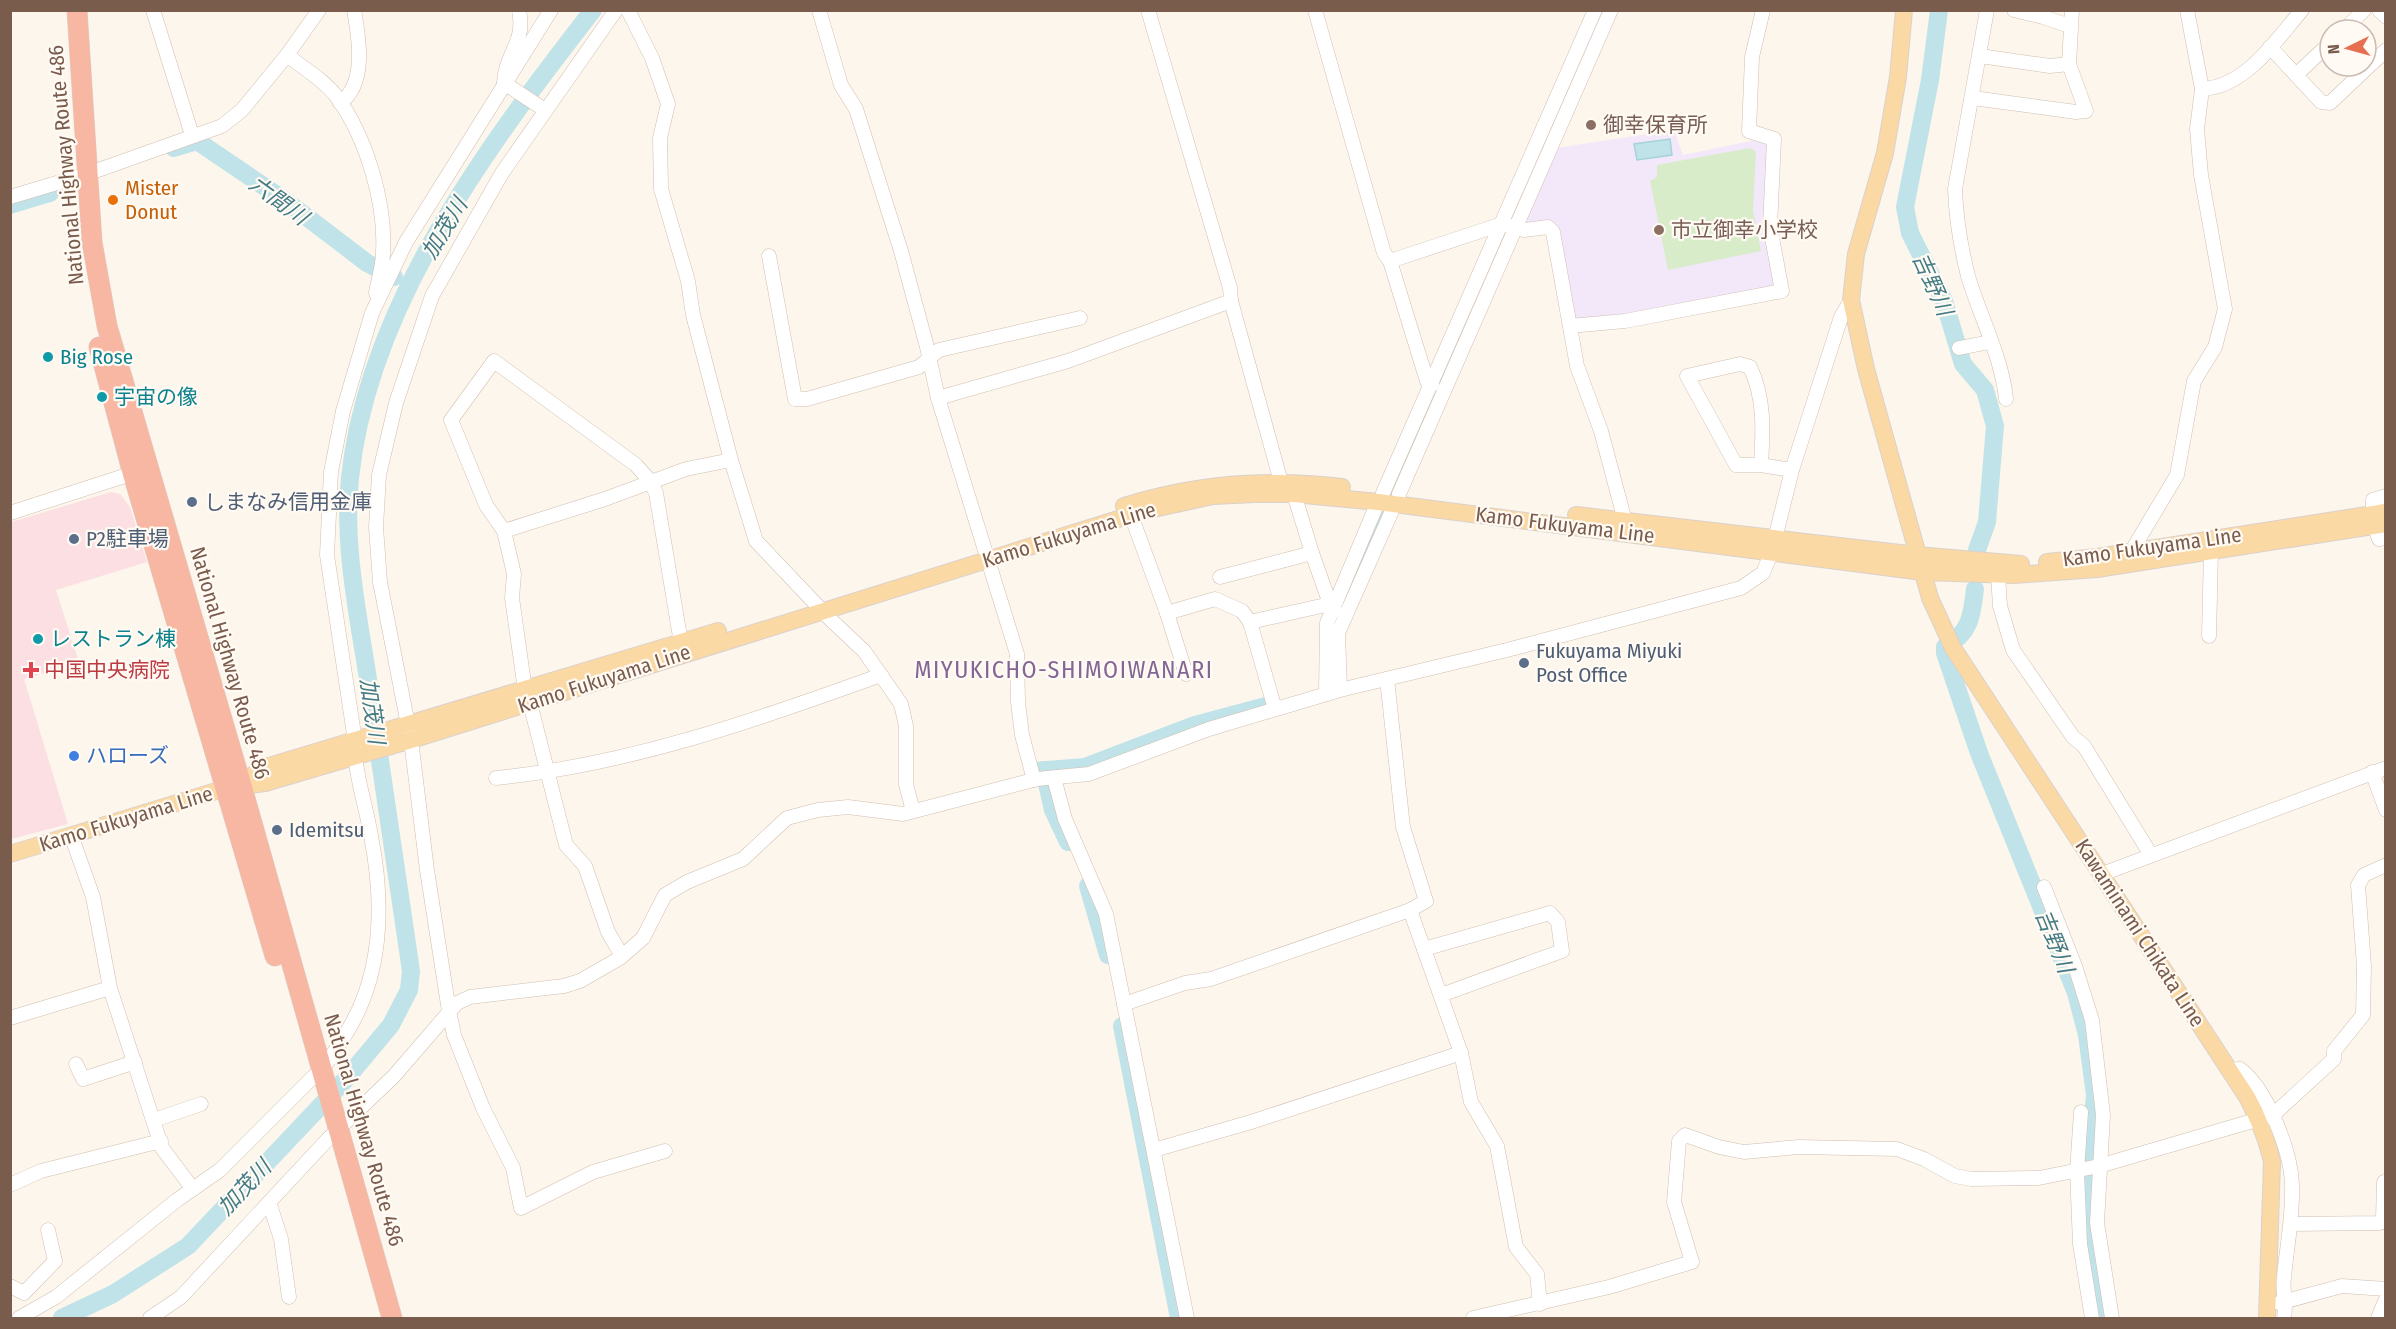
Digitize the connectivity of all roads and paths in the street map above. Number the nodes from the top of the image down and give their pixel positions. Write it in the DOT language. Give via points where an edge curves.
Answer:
graph roads {
  1 [pos="66,10"];
  2 [pos="77,10"];
  3 [pos="153,10"];
  4 [pos="319,10"];
  5 [pos="354,10"];
  6 [pos="519,10"];
  7 [pos="551,10"];
  8 [pos="616,10"];
  9 [pos="628,10"];
  10 [pos="819,10"];
  11 [pos="1148,10"];
  12 [pos="1315,10"];
  13 [pos="1595,10"];
  14 [pos="1611,10"];
  15 [pos="1764,10"];
  16 [pos="1904,10"];
  17 [pos="1987,10"];
  18 [pos="2014,10"];
  19 [pos="2072,10"];
  20 [pos="2187,10"];
  21 [pos="2302,10"];
  22 [pos="2379,10"];
  23 [pos="2385,17"];
  24 [pos="2070,26"];
  25 [pos="2270,47"];
  26 [pos="2385,50"];
  27 [pos="2318,54"];
  28 [pos="287,55"];
  29 [pos="1980,56"];
  30 [pos="2069,64"];
  31 [pos="2297,74"];
  32 [pos="504,83"];
  33 [pos="2202,89"];
  34 [pos="1973,98"];
  35 [pos="340,103"];
  36 [pos="545,110"];
  37 [pos="192,135"];
  38 [pos="82,175"];
  39 [pos="10,197"];
  40 [pos="1509,226"];
  41 [pos="769,256"];
  42 [pos="1390,261"];
  43 [pos="1851,300"];
  44 [pos="1231,301"];
  45 [pos="372,313"];
  46 [pos="1080,318"];
  47 [pos="1570,326"];
  48 [pos="1990,342"];
  49 [pos="1959,348"];
  50 [pos="928,358"];
  51 [pos="1432,385"];
  52 [pos="938,398"];
  53 [pos="2006,399"];
  54 [pos="732,460"];
  55 [pos="1761,465"];
  56 [pos="1792,470"];
  57 [pos="140,471"];
  58 [pos="650,481"];
  59 [pos="1281,482"];
  60 [pos="1294,494"];
  61 [pos="2385,496"];
  62 [pos="1389,498"];
  63 [pos="1130,510"];
  64 [pos="10,513"];
  65 [pos="2380,519"];
  66 [pos="1625,521"];
  67 [pos="504,531"];
  68 [pos="2385,538"];
  69 [pos="1774,545"];
  70 [pos="2131,552"];
  71 [pos="2211,552"];
  72 [pos="1312,553"];
  73 [pos="985,554"];
  74 [pos="1917,555"];
  75 [pos="1923,572"];
  76 [pos="1998,576"];
  77 [pos="1220,577"];
  78 [pos="818,606"];
  79 [pos="1337,610"];
  80 [pos="1167,613"];
  81 [pos="1250,622"];
  82 [pos="2209,636"];
  83 [pos="681,643"];
  84 [pos="1186,674"];
  85 [pos="881,675"];
  86 [pos="1387,679"];
  87 [pos="1340,690"];
  88 [pos="1325,692"];
  89 [pos="528,697"];
  90 [pos="1274,706"];
  91 [pos="406,733"];
  92 [pos="357,748"];
  93 [pos="2379,770"];
  94 [pos="547,773"];
  95 [pos="496,778"];
  96 [pos="1045,779"];
  97 [pos="233,786"];
  98 [pos="2385,810"];
  99 [pos="914,811"];
  100 [pos="71,835"];
  101 [pos="10,854"];
  102 [pos="2151,855"];
  103 [pos="2385,865"];
  104 [pos="2102,874"];
  105 [pos="2044,887"];
  106 [pos="1410,909"];
  107 [pos="1424,949"];
  108 [pos="622,956"];
  109 [pos="110,988"];
  110 [pos="1441,995"];
  111 [pos="1124,1004"];
  112 [pos="449,1011"];
  113 [pos="10,1018"];
  114 [pos="1461,1053"];
  115 [pos="135,1062"];
  116 [pos="76,1064"];
  117 [pos="317,1074"];
  118 [pos="201,1104"];
  119 [pos="2081,1112"];
  120 [pos="2266,1117"];
  121 [pos="154,1120"];
  122 [pos="333,1134"];
  123 [pos="161,1141"];
  124 [pos="1154,1150"];
  125 [pos="664,1151"];
  126 [pos="2099,1166"];
  127 [pos="2077,1171"];
  128 [pos="2384,1182"];
  129 [pos="10,1185"];
  130 [pos="193,1189"];
  131 [pos="270,1205"];
  132 [pos="2292,1224"];
  133 [pos="48,1230"];
  134 [pos="10,1286"];
  135 [pos="2385,1289"];
  136 [pos="24,1293"];
  137 [pos="289,1297"];
  138 [pos="2385,1299"];
  139 [pos="2286,1301"];
  140 [pos="1540,1304"];
  141 [pos="33,1311"];
  142 [pos="2267,1312"];
  143 [pos="170,1313"];
  144 [pos="19,1318"];
  145 [pos="150,1318"];
  146 [pos="380,1318"];
  147 [pos="392,1318"];
  148 [pos="1187,1318"];
  149 [pos="1473,1318"];
  150 [pos="2092,1318"];
  151 [pos="2112,1318"];
  152 [pos="2284,1318"];
  153 [pos="2378,1318"];
  1 -- 38 [label="highway, National Highway Route 486"];
  2 -- 38 [label="highway, National Highway Route 486"];
  3 -- 37 [label="street"];
  4 -- 28 [label="street"];
  5 -- 35 [label="street" via="357,73 354,89"];
  6 -- 32 [label="street" via="522,33"];
  7 -- 32 [label="street"];
  8 -- 36 [label="street"];
  9 -- 54 [label="street" via="652,58 668,104 660,138 661,189"];
  10 -- 50 [label="street" via="902,251"];
  11 -- 44 [label="street"];
  12 -- 42 [label="street" via="1352,148 1384,253"];
  13 -- 40 [label="street"];
  14 -- 40 [label="street"];
  15 -- 47 [label="street" via="1752,57 1749,131 1774,139 1770,227 1782,291 1625,321"];
  16 -- 43 [label="main road" via="1885,153 1856,254"];
  17 -- 29 [label="street"];
  18 -- 24 [label="street"];
  19 -- 24 [label="street"];
  20 -- 33 [label="street"];
  21 -- 25 [label="street"];
  22 -- 23 [label="street"];
  24 -- 30 [label="street"];
  25 -- 31 [label="street"];
  25 -- 33 [label="street" via="2242,75"];
  26 -- 31 [label="street" via="2330,103 2321,102"];
  27 -- 31 [label="street"];
  28 -- 35 [label="street" via="331,90"];
  28 -- 37 [label="street" via="242,110 222,126"];
  29 -- 30 [label="street" via="2050,66"];
  29 -- 34 [label="street"];
  30 -- 34 [label="street" via="2085,111"];
  32 -- 36 [label="street"];
  32 -- 45 [label="street" via="406,242"];
  33 -- 70 [label="street" via="2197,129 2201,175 2225,309 2215,347 2194,381 2177,475"];
  34 -- 48 [label="street" via="1955,189 1956,212 1968,275"];
  35 -- 45 [label="street" via="359,137 380,210 384,254"];
  36 -- 91 [label="street" via="502,173 432,296 396,403 379,475 376,527 380,582"];
  37 -- 38 [label="street"];
  38 -- 39 [label="street"];
  38 -- 57 [label="highway, National Highway Route 486" via="81,245 95,331"];
  40 -- 42 [label="street"];
  40 -- 47 [label="street" via="1524,230 1548,227 1553,232"];
  40 -- 51 [label="street"];
  40 -- 62 [label="street"];
  41 -- 50 [label="street" via="795,399 919,367"];
  42 -- 51 [label="street" via="1409,329 1427,381"];
  43 -- 56 [label="street" via="1841,317"];
  43 -- 74 [label="main road"];
  44 -- 52 [label="street" via="1068,361"];
  44 -- 59 [label="street"];
  45 -- 92 [label="street" via="343,411 331,472 327,555"];
  46 -- 50 [label="street" via="939,350"];
  47 -- 66 [label="street" via="1577,366"];
  48 -- 49 [label="street"];
  48 -- 53 [label="street" via="2004,378"];
  50 -- 52 [label="street"];
  51 -- 62 [label="street"];
  52 -- 73 [label="street"];
  54 -- 58 [label="street"];
  54 -- 78 [label="street" via="756,541"];
  55 -- 55 [label="street" via="1763,422 1757,382 1750,367 1740,364 1687,376 1736,465"];
  55 -- 56 [label="street"];
  56 -- 69 [label="street"];
  57 -- 64 [label="street"];
  57 -- 97 [label="highway, National Highway Route 486"];
  58 -- 67 [label="street"];
  58 -- 67 [label="street" via="636,465 494,361 451,420 486,505"];
  58 -- 83 [label="street" via="656,493"];
  59 -- 60 [label="street"];
  59 -- 62 [label="main road, Kamo Fukuyama Line"];
  59 -- 63 [label="main road, Kamo Fukuyama Line" via="1218,484"];
  60 -- 62 [label="main road, Kamo Fukuyama Line"];
  60 -- 63 [label="main road, Kamo Fukuyama Line" via="1214,496"];
  60 -- 72 [label="street"];
  61 -- 65 [label="street" via="2373,500"];
  62 -- 66 [label="main road, Kamo Fukuyama Line"];
  62 -- 69 [label="main road, Kamo Fukuyama Line"];
  62 -- 79 [label="street"];
  63 -- 73 [label="main road, Kamo Fukuyama Line"];
  63 -- 80 [label="street"];
  65 -- 68 [label="street" via="2379,539"];
  65 -- 70 [label="main road, Kamo Fukuyama Line"];
  65 -- 71 [label="main road, Kamo Fukuyama Line"];
  66 -- 69 [label="main road, Kamo Fukuyama Line"];
  67 -- 89 [label="street" via="514,574 512,598"];
  69 -- 74 [label="main road, Kamo Fukuyama Line"];
  69 -- 75 [label="main road, Kamo Fukuyama Line"];
  69 -- 86 [label="street" via="1763,573 1741,588"];
  70 -- 74 [label="main road, Kamo Fukuyama Line" via="2020,564"];
  71 -- 76 [label="main road, Kamo Fukuyama Line" via="2097,569"];
  71 -- 82 [label="street"];
  72 -- 77 [label="street"];
  72 -- 79 [label="street"];
  73 -- 78 [label="main road, Kamo Fukuyama Line"];
  73 -- 96 [label="street" via="1017,654 1022,735"];
  74 -- 75 [label="main road"];
  75 -- 76 [label="main road, Kamo Fukuyama Line"];
  75 -- 104 [label="main road, Kawaminami Chikata Line" via="1930,598 1951,643"];
  76 -- 102 [label="street" via="2004,625 2020,664 2073,737 2084,746"];
  78 -- 83 [label="main road, Kamo Fukuyama Line"];
  78 -- 85 [label="street" via="864,651"];
  78 -- 89 [label="main road, Kamo Fukuyama Line"];
  79 -- 81 [label="street"];
  79 -- 87 [label="street"];
  79 -- 88 [label="street" via="1327,623"];
  80 -- 81 [label="street" via="1215,599 1242,611"];
  80 -- 84 [label="street"];
  81 -- 90 [label="street"];
  83 -- 89 [label="main road, Kamo Fukuyama Line"];
  85 -- 94 [label="street" via="785,709 634,754"];
  85 -- 99 [label="street" via="901,704 908,747 904,763 906,784"];
  86 -- 87 [label="street"];
  86 -- 106 [label="street" via="1403,827 1426,901"];
  87 -- 88 [label="street"];
  88 -- 90 [label="street"];
  89 -- 91 [label="main road, Kamo Fukuyama Line"];
  89 -- 94 [label="street"];
  90 -- 96 [label="street" via="1089,774"];
  91 -- 92 [label="main road, Kamo Fukuyama Line"];
  91 -- 112 [label="street"];
  92 -- 97 [label="main road, Kamo Fukuyama Line" via="262,768"];
  92 -- 117 [label="street" via="380,901 374,966 355,1019"];
  93 -- 98 [label="street"];
  93 -- 102 [label="street"];
  94 -- 95 [label="street"];
  94 -- 108 [label="street" via="566,845 585,866 608,932"];
  96 -- 99 [label="street"];
  96 -- 111 [label="street" via="1106,914"];
  97 -- 100 [label="main road, Kamo Fukuyama Line"];
  97 -- 117 [label="highway, National Highway Route 486"];
  99 -- 108 [label="street" via="903,814 848,807 787,818 743,859 687,882 665,896 643,938"];
  100 -- 101 [label="main road, Kamo Fukuyama Line"];
  100 -- 109 [label="street" via="93,897"];
  102 -- 104 [label="street"];
  103 -- 120 [label="street" via="2364,875 2358,885 2364,966 2360,1022 2334,1051 2334,1059"];
  104 -- 120 [label="main road, Kawaminami Chikata Line" via="2230,1070"];
  105 -- 126 [label="street" via="2092,1020 2103,1114"];
  106 -- 107 [label="street"];
  106 -- 111 [label="street" via="1211,979"];
  107 -- 110 [label="street"];
  107 -- 110 [label="street" via="1550,913 1558,922 1562,951"];
  108 -- 112 [label="street" via="580,981 470,997"];
  109 -- 113 [label="street"];
  109 -- 115 [label="street"];
  110 -- 114 [label="street"];
  111 -- 124 [label="street"];
  112 -- 122 [label="street" via="401,1068"];
  112 -- 125 [label="street" via="454,1035 483,1108 513,1168 521,1208 593,1172"];
  114 -- 124 [label="street"];
  114 -- 140 [label="street" via="1471,1102 1497,1146 1516,1248 1537,1274"];
  115 -- 116 [label="street" via="83,1079"];
  115 -- 121 [label="street"];
  117 -- 122 [label="highway, National Highway Route 486"];
  117 -- 130 [label="street" via="220,1170"];
  118 -- 121 [label="street"];
  119 -- 127 [label="street"];
  120 -- 126 [label="street"];
  120 -- 132 [label="street" via="2292,1175"];
  120 -- 142 [label="main road, Kawaminami Chikata Line" via="2272,1162"];
  121 -- 123 [label="street"];
  122 -- 131 [label="street"];
  122 -- 146 [label="highway, National Highway Route 486"];
  122 -- 147 [label="highway, National Highway Route 486"];
  123 -- 129 [label="street" via="41,1171"];
  123 -- 130 [label="street" via="162,1148"];
  124 -- 148 [label="street"];
  126 -- 127 [label="street"];
  126 -- 151 [label="street" via="2097,1223"];
  127 -- 140 [label="street" via="2039,1178 1971,1179 1955,1176 1897,1149 1798,1147 1744,1152 1685,1135 1679,1141 1674,1202 1692,1262"];
  127 -- 150 [label="street" via="2080,1244"];
  128 -- 132 [label="street" via="2384,1220 2380,1223"];
  130 -- 141 [label="street"];
  131 -- 137 [label="street" via="281,1239"];
  131 -- 143 [label="street"];
  132 -- 139 [label="street" via="2283,1281"];
  133 -- 136 [label="street" via="55,1261"];
  134 -- 136 [label="street"];
  135 -- 139 [label="street" via="2342,1286"];
  136 -- 141 [label="street"];
  138 -- 153 [label="street"];
  139 -- 142 [label="street"];
  139 -- 152 [label="street"];
  140 -- 149 [label="street"];
  141 -- 144 [label="street"];
  143 -- 145 [label="street"];
}
